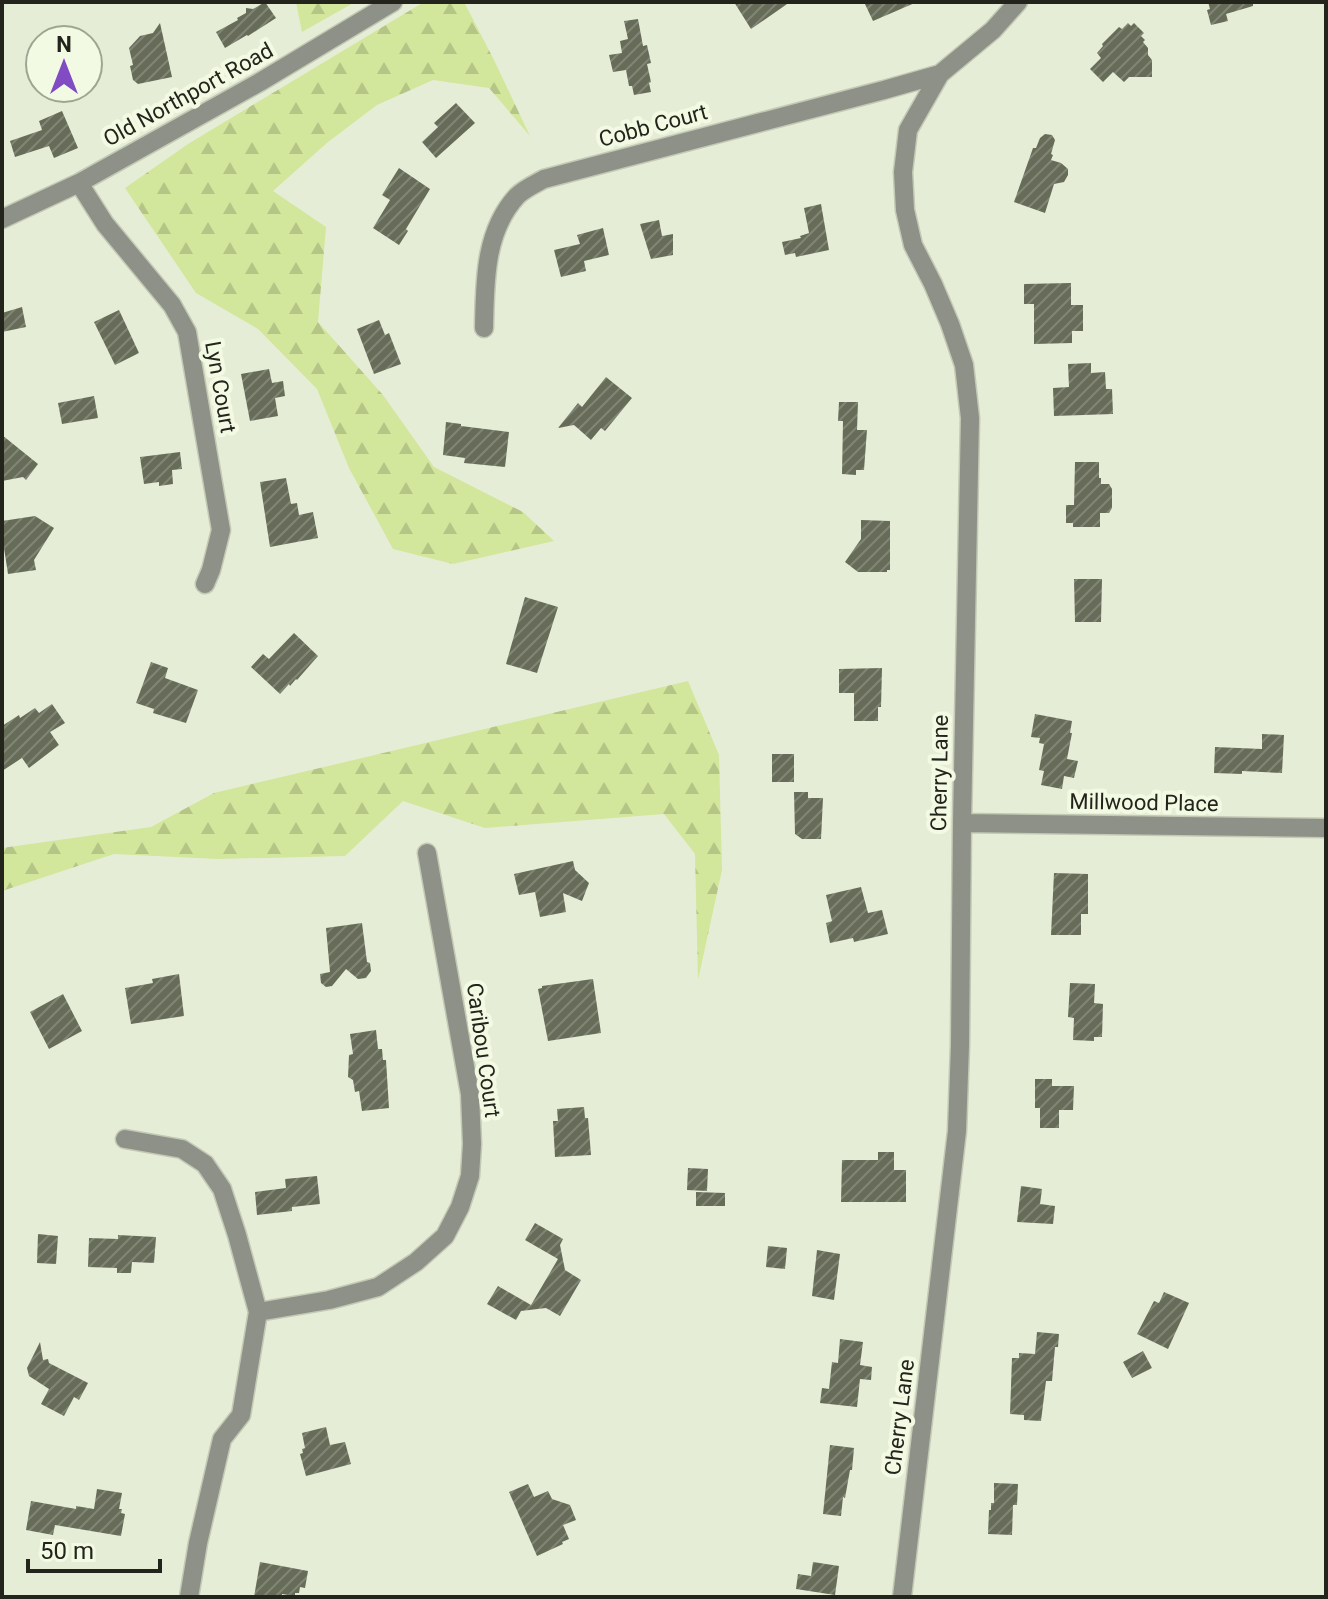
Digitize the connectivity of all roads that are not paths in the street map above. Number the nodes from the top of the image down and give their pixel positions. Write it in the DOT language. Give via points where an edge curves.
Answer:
graph roads {
  1 [pos="393,2"];
  2 [pos="1018,2"];
  3 [pos="940,74"];
  4 [pos="79,183"];
  5 [pos="2,219"];
  6 [pos="484,328"];
  7 [pos="205,584"];
  8 [pos="962,823"];
  9 [pos="1326,828"];
  10 [pos="427,853"];
  11 [pos="125,1139"];
  12 [pos="258,1312"];
  13 [pos="189,1597"];
  14 [pos="902,1597"];
  1 -- 4 [label="street, Old Northport Road"];
  2 -- 3 [label="street, Cherry Lane"];
  3 -- 6 [label="street, Cobb Court" via="544,179 519,194 492,243"];
  3 -- 8 [label="street, Cherry Lane" via="908,130 903,172 913,245 964,365 970,418"];
  4 -- 5 [label="street, Old Northport Road"];
  4 -- 7 [label="street, Lyn Court" via="187,332 221,530"];
  8 -- 9 [label="street, Millwood Place"];
  8 -- 14 [label="street, Cherry Lane" via="957,1131"];
  10 -- 12 [label="street, Caribou Court" via="470,1094 470,1176 460,1207 445,1236 378,1287"];
  11 -- 12 [label="street" via="182,1149 205,1164 222,1189"];
  12 -- 13 [label="street" via="241,1415 222,1439"];
}
